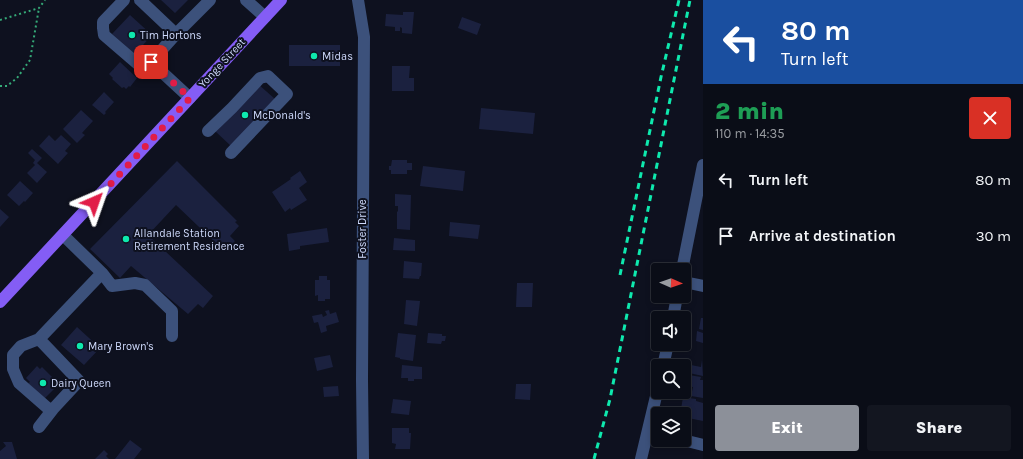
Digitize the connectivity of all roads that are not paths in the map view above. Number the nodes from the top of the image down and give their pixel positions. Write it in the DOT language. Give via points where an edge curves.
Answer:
graph roads {
  1 [pos="124,0"];
  2 [pos="140,0"];
  3 [pos="210,0"];
  4 [pos="246,0"];
  5 [pos="281,0"];
  6 [pos="358,0"];
  7 [pos="265,18"];
  8 [pos="176,34"];
  9 [pos="151,62"];
  10 [pos="190,98"];
  11 [pos="208,131"];
  12 [pos="231,153"];
  13 [pos="703,165"];
  14 [pos="63,235"];
  15 [pos="683,263"];
  16 [pos="102,274"];
  17 [pos="691,283"];
  18 [pos="703,286"];
  19 [pos="0,302"];
  20 [pos="172,336"];
  21 [pos="39,339"];
  22 [pos="51,411"];
  23 [pos="38,427"];
  24 [pos="651,437"];
  25 [pos="691,442"];
  26 [pos="703,445"];
  27 [pos="363,459"];
  28 [pos="641,459"];
  1 -- 9 [label="street" via="103,22 104,35 140,66 144,67"];
  2 -- 8 [label="street"];
  3 -- 8 [label="street"];
  4 -- 7 [label="street"];
  5 -- 7 [label="main road, Yonge Street"];
  6 -- 27 [label="street, Foster Drive" via="364,37"];
  7 -- 10 [label="main road, Yonge Street"];
  8 -- 9 [label="street"];
  9 -- 10 [label="street"];
  10 -- 14 [label="main road, Yonge Street"];
  11 -- 12 [label="street" via="260,78 268,76 287,94"];
  13 -- 15 [label="street"];
  14 -- 16 [label="street"];
  14 -- 19 [label="main road, Yonge Street"];
  16 -- 20 [label="street" via="112,286 145,284 172,311"];
  16 -- 21 [label="street"];
  17 -- 18 [label="street"];
  21 -- 22 [label="street" via="79,381"];
  21 -- 22 [label="street" via="21,346 13,355 13,369 19,383"];
  22 -- 23 [label="street"];
  24 -- 28 [label="street"];
  25 -- 26 [label="street"];
}
